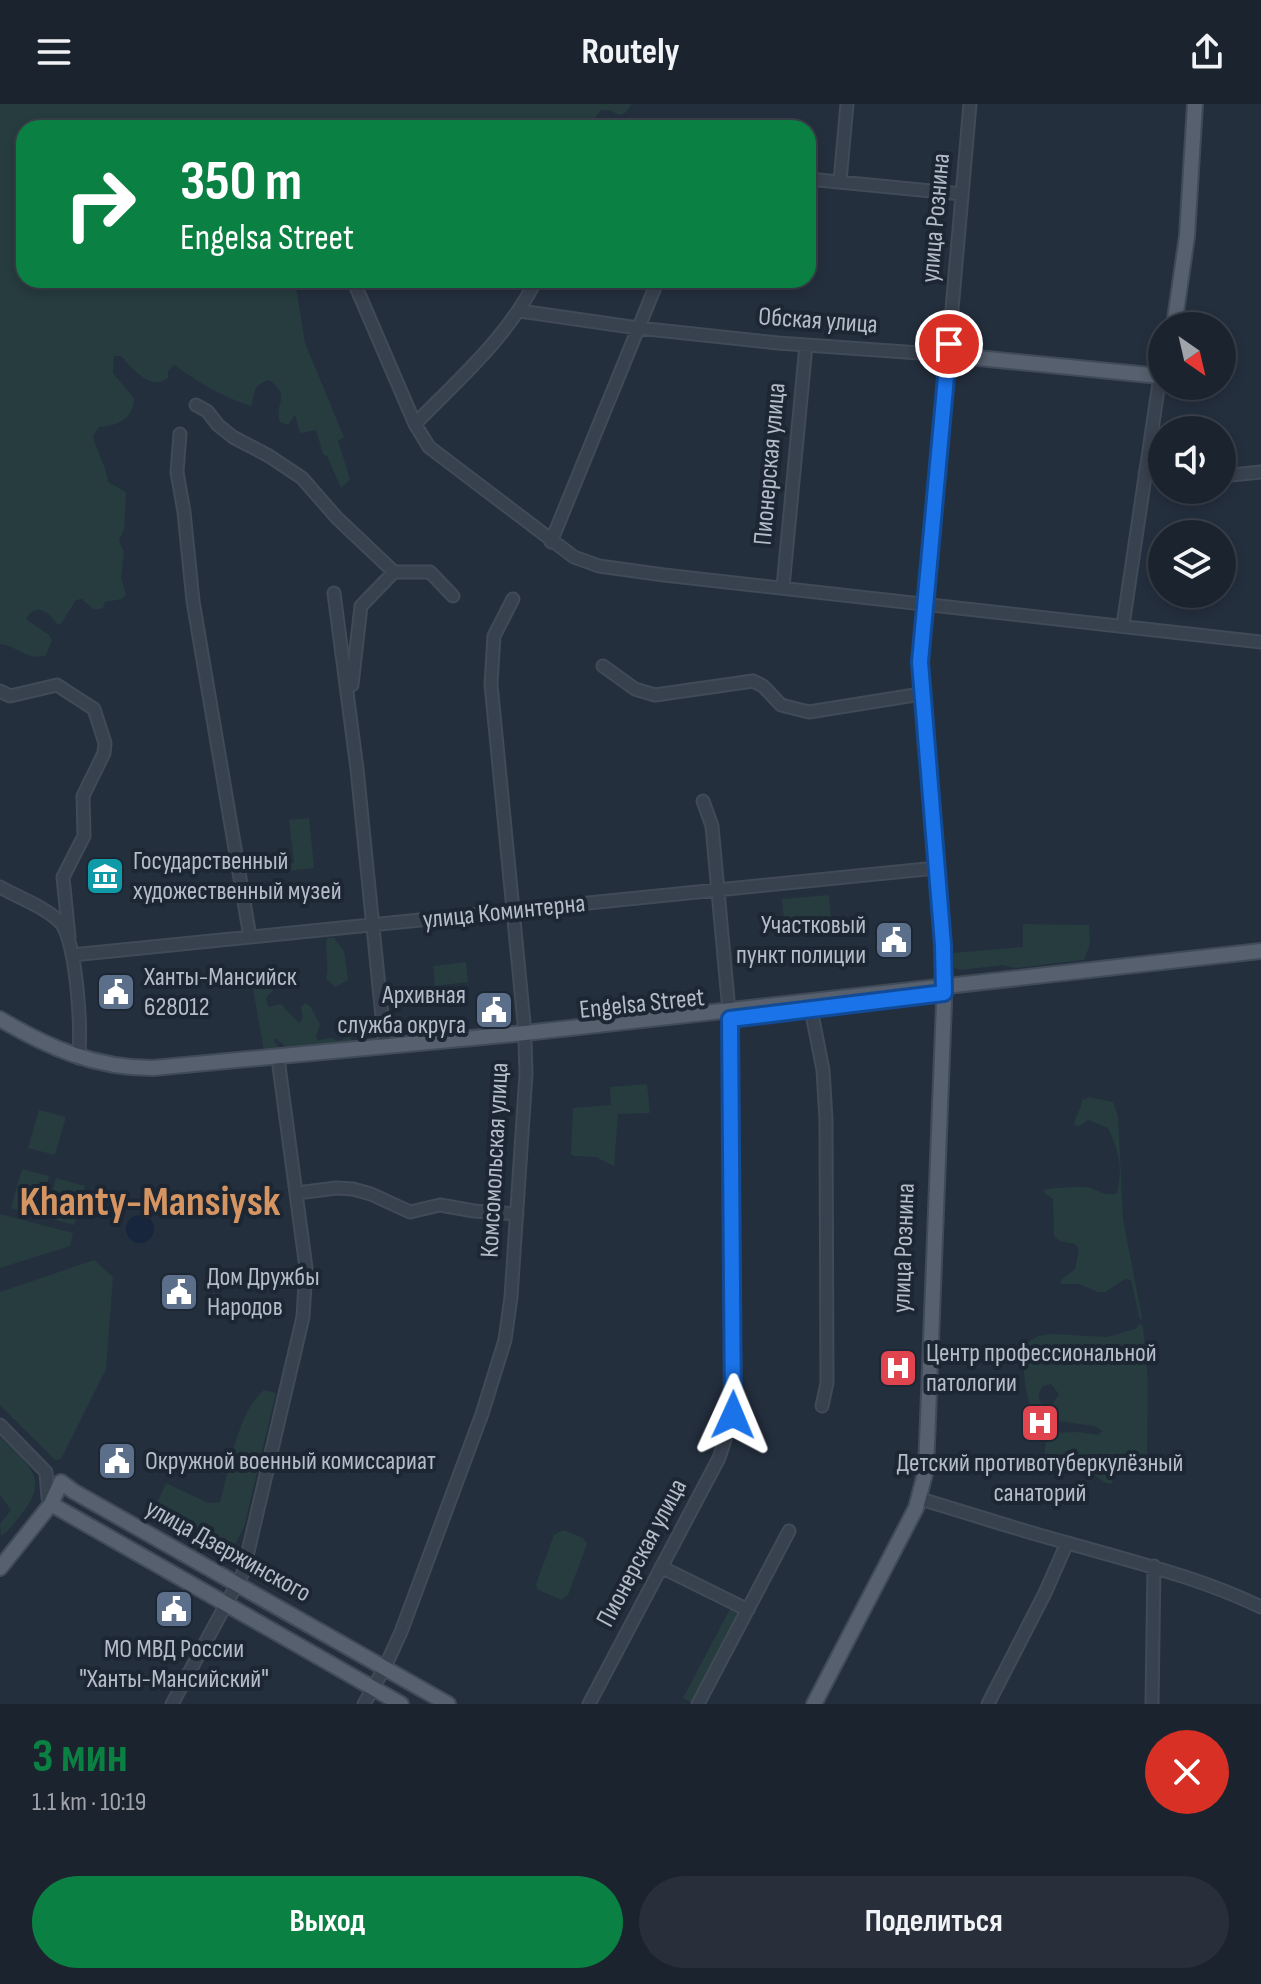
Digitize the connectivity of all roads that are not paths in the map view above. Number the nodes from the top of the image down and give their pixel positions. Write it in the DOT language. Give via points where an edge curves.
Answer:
graph roads {
  1 [pos="847,104"];
  2 [pos="970,104"];
  3 [pos="1195,105"];
  4 [pos="816,180"];
  5 [pos="840,181"];
  6 [pos="962,194"];
  7 [pos="356,288"];
  8 [pos="532,288"];
  9 [pos="655,288"];
  10 [pos="520,311"];
  11 [pos="1176,312"];
  12 [pos="638,328"];
  13 [pos="806,345"];
  14 [pos="948,355"];
  15 [pos="1148,373"];
  16 [pos="1157,400"];
  17 [pos="196,405"];
  18 [pos="415,424"];
  19 [pos="180,434"];
  20 [pos="1261,472"];
  21 [pos="1145,473"];
  22 [pos="1148,473"];
  23 [pos="1236,475"];
  24 [pos="551,542"];
  25 [pos="394,572"];
  26 [pos="783,587"];
  27 [pos="334,593"];
  28 [pos="453,596"];
  29 [pos="513,599"];
  30 [pos="924,602"];
  31 [pos="1123,625"];
  32 [pos="1261,642"];
  33 [pos="603,666"];
  34 [pos="0,691"];
  35 [pos="921,694"];
  36 [pos="349,695"];
  37 [pos="703,801"];
  38 [pos="936,868"];
  39 [pos="0,887"];
  40 [pos="718,891"];
  41 [pos="66,907"];
  42 [pos="513,911"];
  43 [pos="52,916"];
  44 [pos="373,925"];
  45 [pos="69,937"];
  46 [pos="250,937"];
  47 [pos="1261,951"];
  48 [pos="72,955"];
  49 [pos="1261,960"];
  50 [pos="1205,964"];
  51 [pos="940,990"];
  52 [pos="811,1009"];
  53 [pos="730,1015"];
  54 [pos="0,1016"];
  55 [pos="0,1029"];
  56 [pos="525,1037"];
  57 [pos="385,1046"];
  58 [pos="77,1062"];
  59 [pos="278,1062"];
  60 [pos="297,1193"];
  61 [pos="517,1214"];
  62 [pos="822,1406"];
  63 [pos="0,1419"];
  64 [pos="0,1425"];
  65 [pos="61,1482"];
  66 [pos="916,1498"];
  67 [pos="49,1501"];
  68 [pos="789,1531"];
  69 [pos="1067,1543"];
  70 [pos="0,1558"];
  71 [pos="1154,1566"];
  72 [pos="661,1567"];
  73 [pos="0,1568"];
  74 [pos="238,1584"];
  75 [pos="226,1605"];
  76 [pos="1261,1607"];
  77 [pos="748,1610"];
  78 [pos="385,1667"];
  79 [pos="373,1688"];
  80 [pos="172,1704"];
  81 [pos="364,1704"];
  82 [pos="401,1704"];
  83 [pos="448,1704"];
  84 [pos="589,1704"];
  85 [pos="698,1704"];
  86 [pos="805,1704"];
  87 [pos="814,1704"];
  88 [pos="988,1704"];
  89 [pos="1152,1704"];
  1 -- 5 [label="street"];
  2 -- 6 [label="street, улица Рознина"];
  3 -- 11 [label="main road"];
  4 -- 5 [label="street"];
  5 -- 6 [label="street"];
  6 -- 14 [label="street, улица Рознина"];
  7 -- 18 [label="street"];
  8 -- 10 [label="street"];
  9 -- 12 [label="street"];
  10 -- 12 [label="street, Обская улица"];
  10 -- 18 [label="street"];
  12 -- 13 [label="street, Обская улица"];
  12 -- 24 [label="street"];
  13 -- 14 [label="street, Обская улица"];
  13 -- 26 [label="street, Пионерская улица"];
  14 -- 15 [label="main road, Обская улица"];
  14 -- 30 [label="main road, улица Рознина"];
  16 -- 21 [label="street"];
  17 -- 25 [label="street" via="233,437 302,478"];
  18 -- 24 [label="street" via="433,450"];
  19 -- 46 [label="street" via="177,472 193,601"];
  20 -- 23 [label="street"];
  21 -- 22 [label="street"];
  21 -- 31 [label="street"];
  24 -- 26 [label="street" via="599,566"];
  25 -- 28 [label="street" via="430,572"];
  25 -- 36 [label="street" via="361,606"];
  26 -- 30 [label="street"];
  27 -- 36 [label="street"];
  29 -- 42 [label="street, Комсомольская улица" via="494,636 491,667"];
  30 -- 31 [label="street"];
  30 -- 35 [label="main road, улица Рознина"];
  31 -- 32 [label="street"];
  33 -- 35 [label="street" via="635,689 655,695 753,681 781,705 809,712"];
  34 -- 41 [label="street" via="10,696 57,685 88,703 101,725 105,749 83,796 85,831 63,877"];
  35 -- 38 [label="main road, улица Рознина"];
  36 -- 44 [label="street"];
  37 -- 40 [label="street, Пионерская улица" via="712,826"];
  38 -- 40 [label="street, улица Коминтерна"];
  38 -- 51 [label="main road, улица Рознина"];
  39 -- 43 [label="street"];
  40 -- 42 [label="street, улица Коминтерна"];
  40 -- 53 [label="street, Пионерская улица"];
  41 -- 43 [label="street" via="61,915"];
  41 -- 45 [label="street"];
  42 -- 44 [label="street, улица Коминтерна"];
  42 -- 56 [label="street, Комсомольская улица"];
  43 -- 45 [label="street"];
  44 -- 46 [label="street, улица Коминтерна"];
  44 -- 57 [label="street"];
  45 -- 48 [label="street"];
  46 -- 48 [label="street, улица Коминтерна"];
  47 -- 50 [label="main road, Engelsa Street"];
  48 -- 58 [label="street" via="81,1035"];
  49 -- 50 [label="main road, Engelsa Street"];
  50 -- 51 [label="main road, Engelsa Street"];
  51 -- 52 [label="main road, Engelsa Street"];
  51 -- 53 [label="main road, Engelsa Street"];
  51 -- 66 [label="main road, улица Рознина" via="929,1419 924,1483"];
  52 -- 53 [label="main road, Engelsa Street"];
  52 -- 62 [label="street" via="823,1070 828,1177 827,1383"];
  53 -- 56 [label="main road, Engelsa Street"];
  53 -- 72 [label="street, Пионерская улица" via="733,1415 719,1458"];
  54 -- 58 [label="main road"];
  55 -- 58 [label="main road" via="44,1053"];
  56 -- 57 [label="main road, Engelsa Street"];
  56 -- 59 [label="main road, Engelsa Street"];
  56 -- 61 [label="street, Комсомольская улица"];
  57 -- 59 [label="main road, Engelsa Street"];
  58 -- 59 [label="main road, Engelsa Street" via="106,1073 143,1076"];
  59 -- 60 [label="street"];
  60 -- 61 [label="street" via="343,1188 410,1212 440,1205"];
  60 -- 74 [label="street" via="306,1268 303,1317"];
  61 -- 78 [label="street, Комсомольская улица" via="510,1308 499,1363"];
  63 -- 65 [label="street, улица Дзержинского"];
  64 -- 67 [label="street" via="46,1472"];
  65 -- 67 [label="main road"];
  65 -- 74 [label="main road, улица Дзержинского"];
  66 -- 69 [label="street"];
  66 -- 86 [label="main road, улица Рознина"];
  66 -- 87 [label="main road, улица Рознина"];
  67 -- 70 [label="main road"];
  67 -- 73 [label="main road"];
  67 -- 75 [label="main road, улица Дзержинского"];
  68 -- 77 [label="street"];
  69 -- 71 [label="street"];
  69 -- 88 [label="street"];
  71 -- 76 [label="street"];
  71 -- 89 [label="street"];
  72 -- 77 [label="street"];
  72 -- 84 [label="street, Пионерская улица"];
  74 -- 75 [label="street"];
  74 -- 78 [label="main road, улица Дзержинского"];
  75 -- 79 [label="main road, улица Дзержинского"];
  75 -- 80 [label="street"];
  77 -- 85 [label="street"];
  78 -- 79 [label="street, Комсомольская улица"];
  78 -- 83 [label="main road, улица Дзержинского"];
  79 -- 81 [label="street, Комсомольская улица"];
  79 -- 82 [label="main road, улица Дзержинского"];
}
